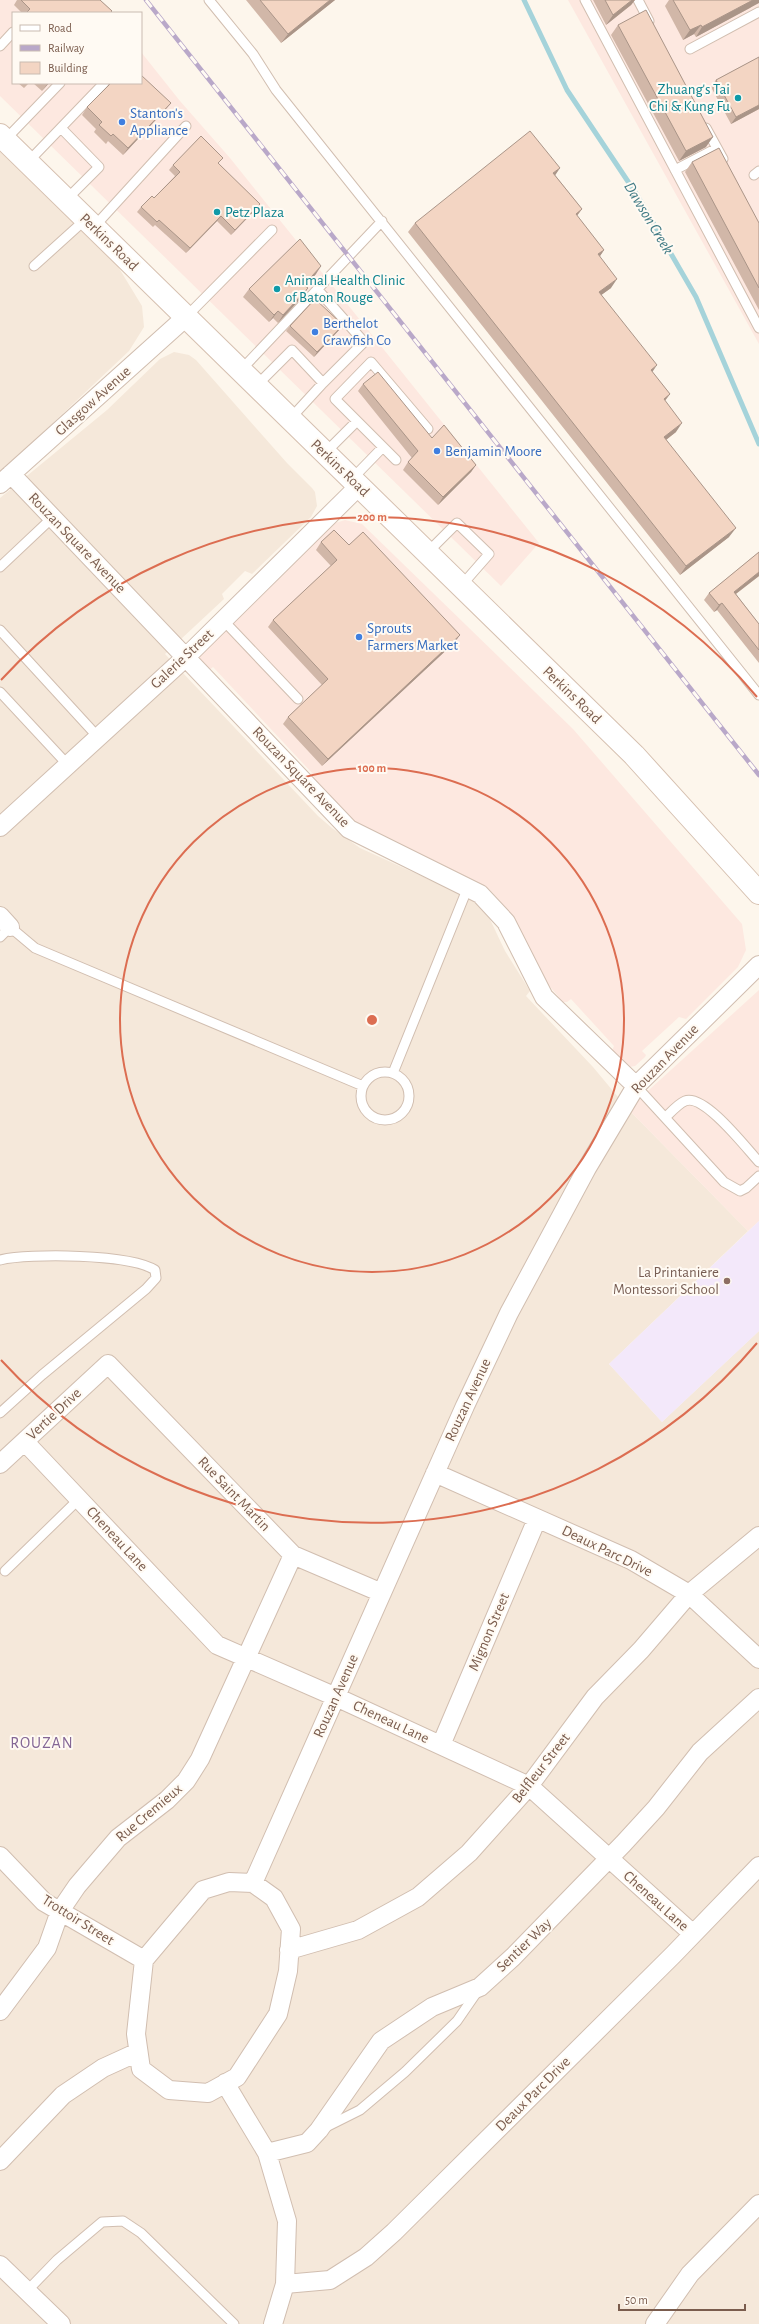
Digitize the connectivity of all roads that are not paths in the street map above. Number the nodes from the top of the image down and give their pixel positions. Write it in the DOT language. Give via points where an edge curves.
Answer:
graph roads {
  1 [pos="209,0"];
  2 [pos="585,0"];
  3 [pos="638,0"];
  4 [pos="759,12"];
  5 [pos="653,28"];
  6 [pos="12,33"];
  7 [pos="0,46"];
  8 [pos="690,49"];
  9 [pos="59,84"];
  10 [pos="103,84"];
  11 [pos="702,120"];
  12 [pos="186,126"];
  13 [pos="61,128"];
  14 [pos="3,138"];
  15 [pos="717,148"];
  16 [pos="28,162"];
  17 [pos="728,168"];
  18 [pos="676,170"];
  19 [pos="66,200"];
  20 [pos="382,221"];
  21 [pos="90,223"];
  22 [pos="272,230"];
  23 [pos="34,266"];
  24 [pos="318,290"];
  25 [pos="186,317"];
  26 [pos="759,328"];
  27 [pos="241,370"];
  28 [pos="323,384"];
  29 [pos="256,386"];
  30 [pos="290,419"];
  31 [pos="357,421"];
  32 [pos="428,429"];
  33 [pos="383,447"];
  34 [pos="325,453"];
  35 [pos="396,460"];
  36 [pos="5,480"];
  37 [pos="355,482"];
  38 [pos="52,518"];
  39 [pos="427,553"];
  40 [pos="0,567"];
  41 [pos="461,586"];
  42 [pos="223,620"];
  43 [pos="0,630"];
  44 [pos="186,657"];
  45 [pos="0,692"];
  46 [pos="759,695"];
  47 [pos="298,699"];
  48 [pos="98,737"];
  49 [pos="68,765"];
  50 [pos="0,827"];
  51 [pos="468,887"];
  52 [pos="759,892"];
  53 [pos="3,927"];
  54 [pos="759,965"];
  55 [pos="393,1073"];
  56 [pos="363,1086"];
  57 [pos="636,1086"];
  58 [pos="666,1117"];
  59 [pos="759,1162"];
  60 [pos="759,1176"];
  61 [pos="0,1260"];
  62 [pos="108,1364"];
  63 [pos="0,1413"];
  64 [pos="25,1442"];
  65 [pos="0,1464"];
  66 [pos="435,1473"];
  67 [pos="79,1499"];
  68 [pos="537,1519"];
  69 [pos="759,1536"];
  70 [pos="293,1555"];
  71 [pos="5,1571"];
  72 [pos="382,1593"];
  73 [pos="689,1594"];
  74 [pos="245,1658"];
  75 [pos="759,1659"];
  76 [pos="336,1697"];
  77 [pos="759,1698"];
  78 [pos="441,1746"];
  79 [pos="529,1786"];
  80 [pos="0,1856"];
  81 [pos="609,1859"];
  82 [pos="759,1866"];
  83 [pos="253,1883"];
  84 [pos="60,1911"];
  85 [pos="693,1934"];
  86 [pos="289,1950"];
  87 [pos="144,1960"];
  88 [pos="480,1987"];
  89 [pos="0,2011"];
  90 [pos="138,2052"];
  91 [pos="226,2083"];
  92 [pos="319,2130"];
  93 [pos="267,2153"];
  94 [pos="0,2161"];
  95 [pos="759,2204"];
  96 [pos="0,2265"];
  97 [pos="285,2284"];
  98 [pos="27,2291"];
  99 [pos="61,2324"];
  100 [pos="234,2324"];
  101 [pos="273,2324"];
  102 [pos="655,2324"];
  1 -- 20 [label="lane" via="253,54 276,90"];
  2 -- 18 [label="lane"];
  3 -- 5 [label="lane"];
  4 -- 8 [label="lane"];
  6 -- 7 [label="lane"];
  9 -- 14 [label="lane"];
  10 -- 13 [label="lane"];
  11 -- 15 [label="lane"];
  12 -- 21 [label="lane"];
  13 -- 16 [label="lane"];
  13 -- 19 [label="lane" via="99,167"];
  14 -- 16 [label="main road, Perkins Road"];
  15 -- 17 [label="lane"];
  15 -- 18 [label="lane"];
  16 -- 19 [label="main road, Perkins Road"];
  18 -- 26 [label="lane"];
  19 -- 21 [label="main road, Perkins Road"];
  20 -- 24 [label="lane"];
  20 -- 46 [label="lane"];
  21 -- 23 [label="lane"];
  21 -- 25 [label="main road, Perkins Road"];
  22 -- 25 [label="lane"];
  24 -- 27 [label="lane"];
  24 -- 28 [label="lane" via="364,342"];
  25 -- 27 [label="main road, Perkins Road"];
  25 -- 36 [label="street, Glasgow Avenue"];
  27 -- 29 [label="main road, Perkins Road"];
  28 -- 29 [label="lane" via="292,350"];
  28 -- 30 [label="lane"];
  29 -- 30 [label="main road, Perkins Road"];
  30 -- 34 [label="main road, Perkins Road"];
  31 -- 32 [label="lane" via="335,399 371,362"];
  31 -- 33 [label="lane"];
  31 -- 34 [label="lane"];
  33 -- 35 [label="lane"];
  33 -- 37 [label="lane"];
  34 -- 37 [label="main road, Perkins Road"];
  36 -- 38 [label="street, Rouzan Square Avenue"];
  37 -- 39 [label="main road, Perkins Road"];
  37 -- 42 [label="street, Galerie Street"];
  38 -- 40 [label="lane"];
  38 -- 44 [label="street, Rouzan Square Avenue"];
  39 -- 41 [label="main road, Perkins Road"];
  39 -- 41 [label="lane" via="457,523 489,554"];
  41 -- 52 [label="main road, Perkins Road" via="634,755"];
  42 -- 44 [label="street, Galerie Street"];
  42 -- 47 [label="lane"];
  43 -- 48 [label="lane"];
  44 -- 48 [label="street, Galerie Street"];
  44 -- 51 [label="street, Rouzan Square Avenue" via="350,829"];
  45 -- 49 [label="lane"];
  48 -- 49 [label="street, Galerie Street"];
  49 -- 50 [label="street, Galerie Street"];
  51 -- 55 [label="lane"];
  51 -- 57 [label="street, Rouzan Square Avenue" via="480,894 506,922 544,997"];
  53 -- 56 [label="lane" via="35,948"];
  54 -- 57 [label="street, Rouzan Avenue"];
  55 -- 56 [label="lane" via="377,1073"];
  55 -- 56 [label="lane" via="405,1083 409,1094 407,1106 396,1117 381,1120 367,1112 361,1098"];
  57 -- 58 [label="lane"];
  57 -- 66 [label="street, Rouzan Avenue" via="587,1168 509,1313"];
  58 -- 59 [label="lane" via="685,1101 694,1100 707,1106"];
  58 -- 60 [label="lane" via="732,1188 740,1191"];
  61 -- 63 [label="lane" via="31,1255 119,1260 151,1267 155,1270 156,1278"];
  62 -- 64 [label="street, Vertie Drive"];
  62 -- 70 [label="street, Rue Saint Martin"];
  64 -- 65 [label="street, Vertie Drive"];
  64 -- 67 [label="street, Cheneau Lane"];
  66 -- 68 [label="street, Deaux Parc Drive"];
  66 -- 72 [label="street, Rouzan Avenue"];
  67 -- 71 [label="lane"];
  67 -- 74 [label="street, Cheneau Lane" via="217,1645"];
  68 -- 73 [label="street, Deaux Parc Drive" via="631,1560"];
  68 -- 78 [label="street, Mignon Street"];
  69 -- 73 [label="street, Belfleur Street"];
  70 -- 72 [label="street, Rue Saint Martin"];
  70 -- 74 [label="street, Rue Cremieux"];
  72 -- 76 [label="street, Rouzan Avenue"];
  73 -- 75 [label="street, Deaux Parc Drive"];
  73 -- 79 [label="street, Belfleur Street" via="641,1650 595,1697"];
  74 -- 76 [label="street, Cheneau Lane"];
  74 -- 84 [label="street, Rue Cremieux" via="200,1759 186,1781 167,1800 118,1838"];
  76 -- 78 [label="street, Cheneau Lane"];
  76 -- 83 [label="street, Rouzan Avenue"];
  77 -- 81 [label="street, Sentier Way" via="700,1752 656,1808"];
  78 -- 79 [label="street, Cheneau Lane"];
  79 -- 81 [label="street, Cheneau Lane"];
  79 -- 86 [label="street, Belfleur Street" via="469,1854 418,1897 358,1930"];
  80 -- 84 [label="street, Trottoir Street" via="44,1902"];
  81 -- 85 [label="street, Cheneau Lane"];
  81 -- 88 [label="street, Sentier Way" via="513,1958"];
  82 -- 85 [label="street, Deaux Parc Drive"];
  83 -- 86 [label="street" via="274,1898 288,1922 291,1928"];
  83 -- 87 [label="street" via="229,1882 204,1890"];
  84 -- 87 [label="street, Trottoir Street"];
  84 -- 89 [label="street, Rue Cremieux" via="47,1948"];
  85 -- 97 [label="street, Deaux Parc Drive" via="372,2252 330,2280"];
  86 -- 91 [label="street" via="288,1971 278,2014 237,2077"];
  87 -- 90 [label="street" via="136,2034"];
  88 -- 92 [label="lane" via="457,2022 405,2072 360,2110"];
  88 -- 92 [label="street, Sentier Way" via="432,2007 381,2041"];
  90 -- 91 [label="street" via="141,2069 170,2090 208,2093"];
  90 -- 94 [label="street" via="103,2068 63,2095"];
  91 -- 93 [label="street"];
  92 -- 93 [label="street, Sentier Way" via="306,2143"];
  93 -- 97 [label="street" via="287,2221"];
  95 -- 102 [label="street" via="690,2274"];
  96 -- 98 [label="street"];
  97 -- 101 [label="street"];
  98 -- 99 [label="street"];
  98 -- 100 [label="lane" via="57,2260 102,2222 123,2221 140,2233"];
}
